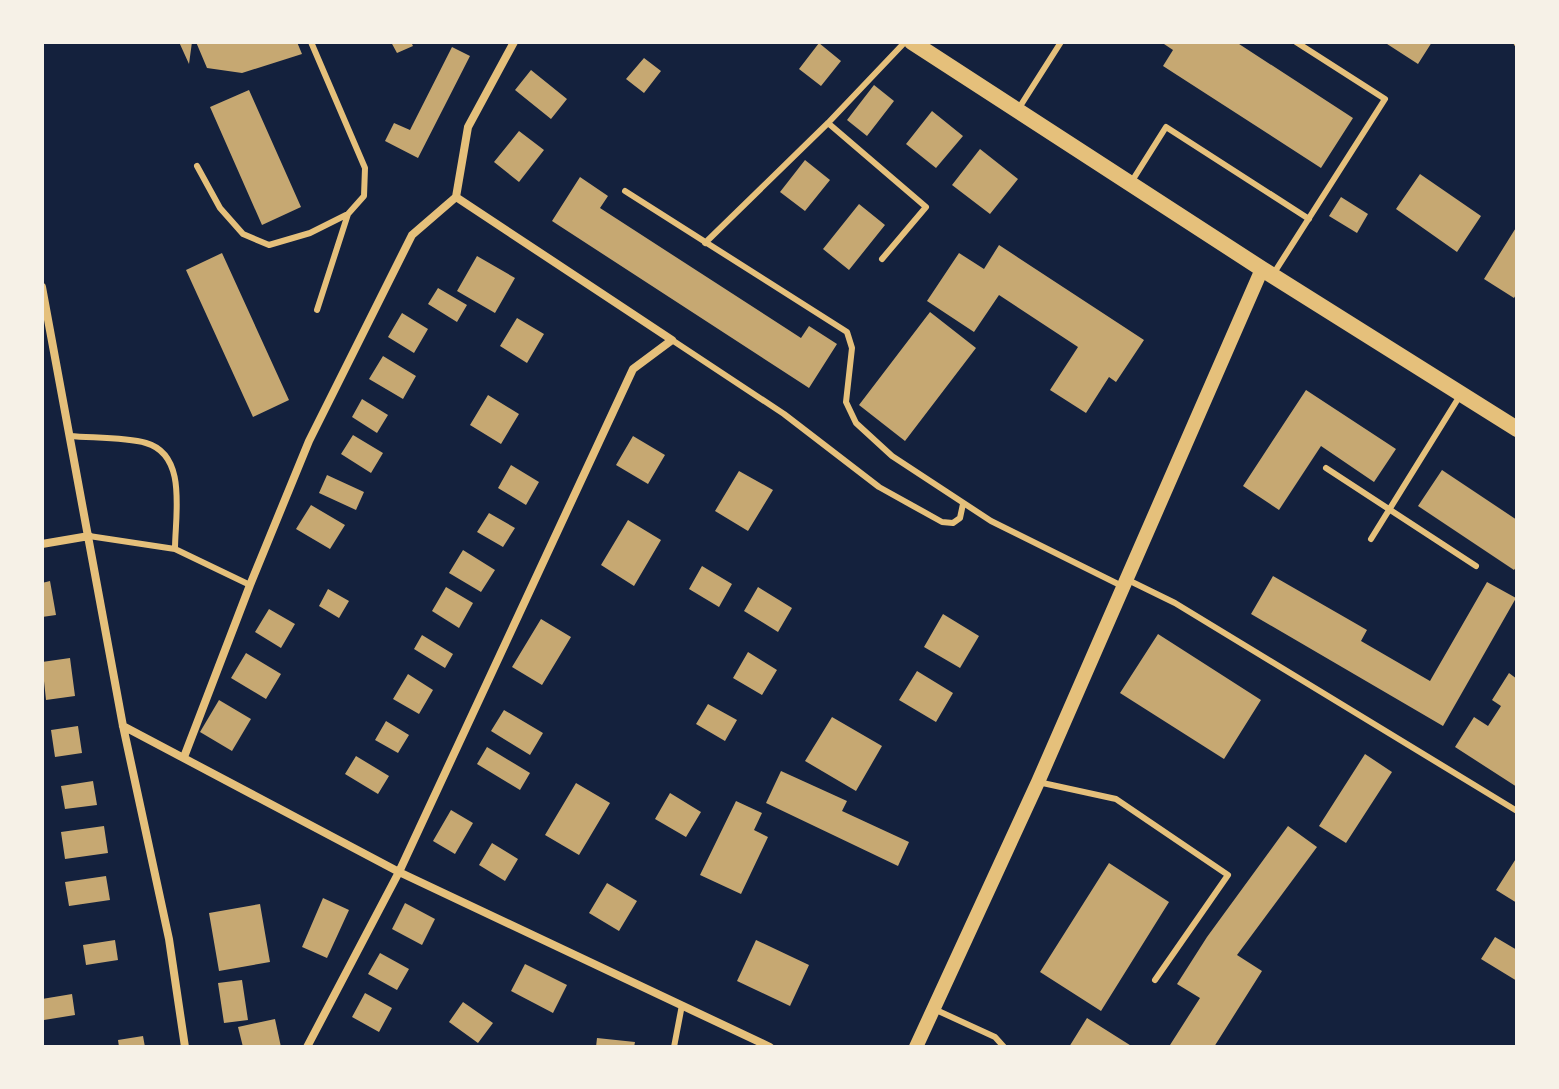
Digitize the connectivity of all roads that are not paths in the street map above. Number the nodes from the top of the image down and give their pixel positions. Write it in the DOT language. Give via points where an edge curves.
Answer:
graph roads {
  1 [pos="311,42"];
  2 [pos="514,42"];
  3 [pos="905,42"];
  4 [pos="912,42"];
  5 [pos="1061,42"];
  6 [pos="1296,42"];
  7 [pos="1017,111"];
  8 [pos="828,123"];
  9 [pos="197,166"];
  10 [pos="1130,184"];
  11 [pos="625,191"];
  12 [pos="456,197"];
  13 [pos="348,214"];
  14 [pos="1309,219"];
  15 [pos="705,243"];
  16 [pos="882,259"];
  17 [pos="1267,273"];
  18 [pos="42,287"];
  19 [pos="317,310"];
  20 [pos="672,340"];
  21 [pos="1461,394"];
  22 [pos="1517,429"];
  23 [pos="70,436"];
  24 [pos="1326,468"];
  25 [pos="963,504"];
  26 [pos="1390,509"];
  27 [pos="89,536"];
  28 [pos="1371,539"];
  29 [pos="42,544"];
  30 [pos="175,549"];
  31 [pos="1476,566"];
  32 [pos="1125,583"];
  33 [pos="250,585"];
  34 [pos="123,726"];
  35 [pos="184,757"];
  36 [pos="1038,782"];
  37 [pos="1517,811"];
  38 [pos="399,872"];
  39 [pos="1155,980"];
  40 [pos="682,1005"];
  41 [pos="934,1009"];
  42 [pos="185,1047"];
  43 [pos="307,1047"];
  44 [pos="674,1047"];
  45 [pos="770,1047"];
  46 [pos="916,1047"];
  47 [pos="1004,1047"];
  1 -- 13 [label="lane" via="365,168 364,196"];
  2 -- 12 [label="street" via="468,127"];
  3 -- 8 [label="lane"];
  4 -- 7 [label="main road"];
  5 -- 7 [label="lane"];
  6 -- 14 [label="lane" via="1385,99"];
  7 -- 10 [label="main road"];
  8 -- 15 [label="lane"];
  8 -- 16 [label="lane" via="926,207"];
  9 -- 13 [label="lane" via="220,208 243,234 269,245"];
  10 -- 14 [label="lane" via="1166,127"];
  10 -- 17 [label="main road"];
  11 -- 15 [label="lane"];
  12 -- 20 [label="street"];
  12 -- 33 [label="street" via="412,235 309,441"];
  13 -- 19 [label="lane"];
  14 -- 17 [label="lane"];
  15 -- 25 [label="lane" via="847,332 852,348 846,402 856,423 892,456"];
  17 -- 21 [label="main road"];
  17 -- 32 [label="street"];
  18 -- 23 [label="street"];
  20 -- 25 [label="lane" via="918,510 953,523"];
  20 -- 38 [label="street" via="633,369"];
  21 -- 22 [label="main road"];
  21 -- 26 [label="lane"];
  23 -- 27 [label="street"];
  23 -- 30 [label="lane" via="145,443 168,457 175,477"];
  24 -- 26 [label="lane"];
  25 -- 32 [label="lane"];
  26 -- 28 [label="lane"];
  26 -- 31 [label="lane"];
  27 -- 29 [label="street"];
  27 -- 30 [label="lane"];
  27 -- 34 [label="street"];
  30 -- 33 [label="lane"];
  32 -- 36 [label="street"];
  32 -- 37 [label="lane" via="1175,603"];
  33 -- 35 [label="street"];
  34 -- 35 [label="street"];
  34 -- 42 [label="street" via="169,939"];
  35 -- 38 [label="street"];
  36 -- 39 [label="lane" via="1116,799 1228,875"];
  36 -- 41 [label="street"];
  38 -- 40 [label="street"];
  38 -- 43 [label="street"];
  40 -- 44 [label="lane"];
  40 -- 45 [label="street"];
  41 -- 46 [label="street"];
  41 -- 47 [label="lane" via="995,1037"];
}
